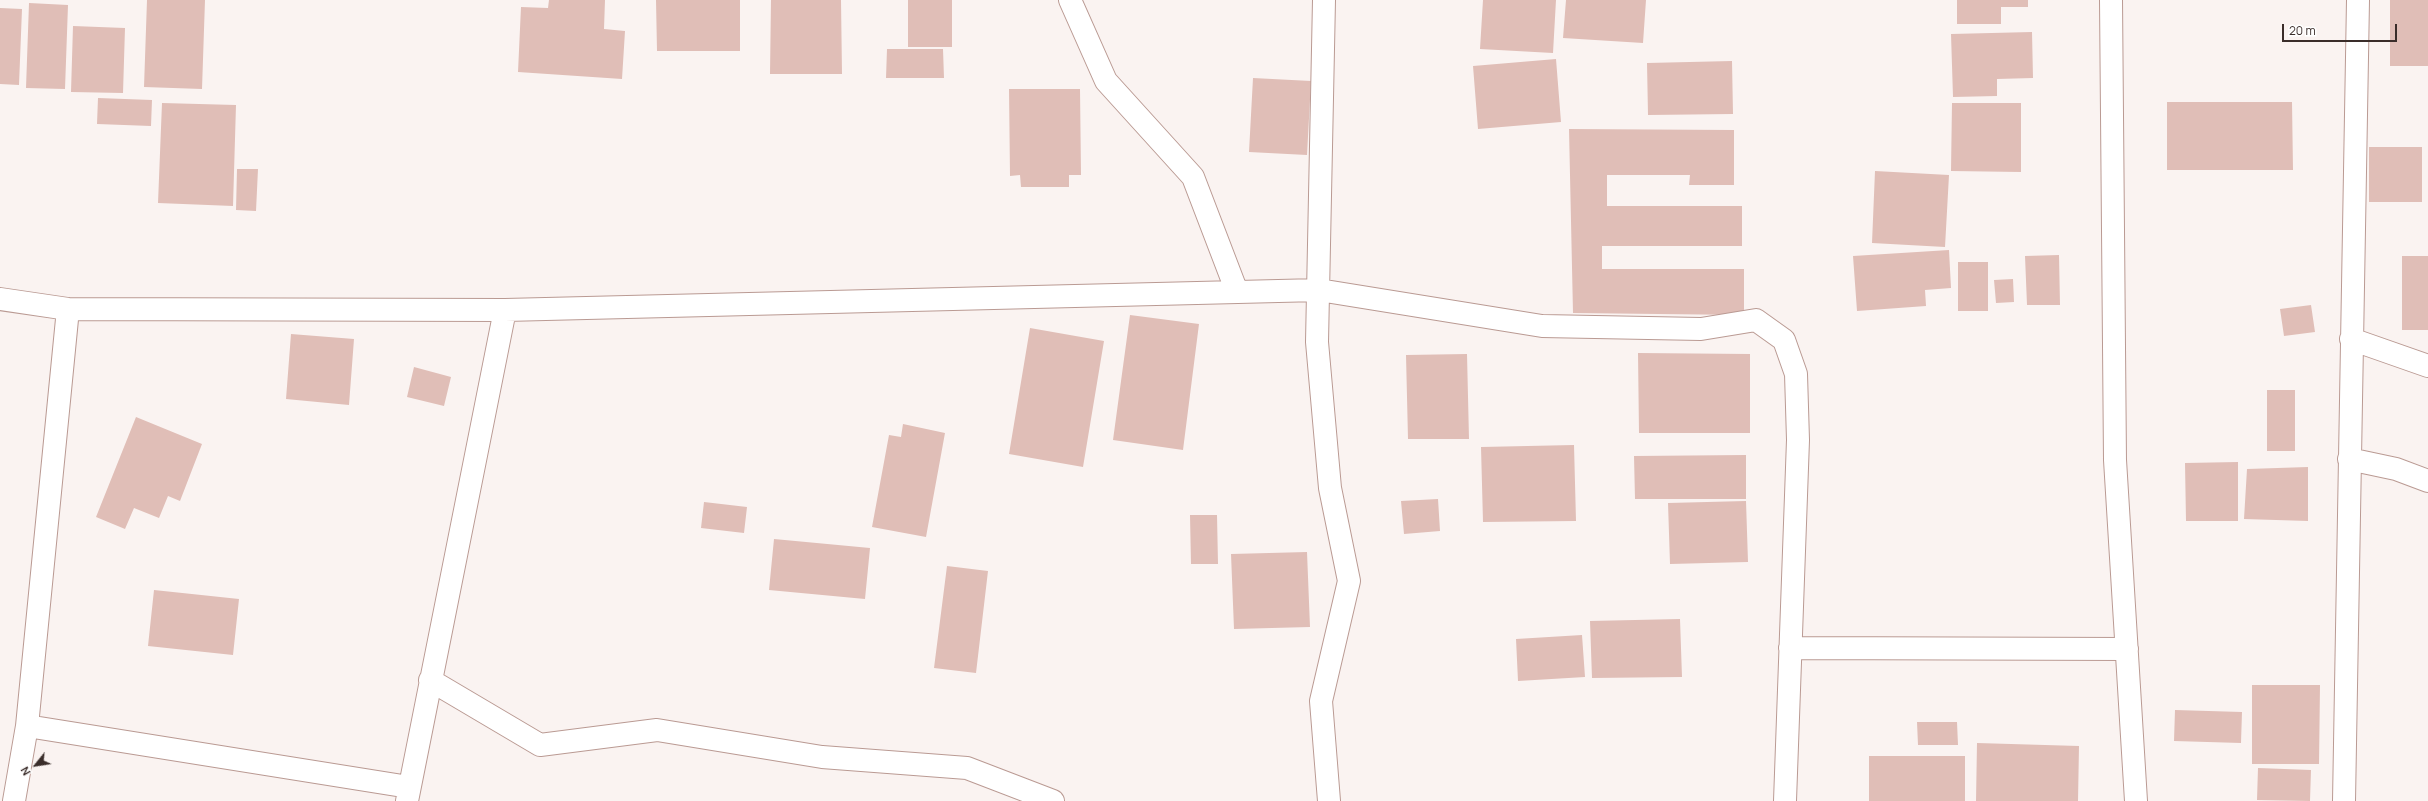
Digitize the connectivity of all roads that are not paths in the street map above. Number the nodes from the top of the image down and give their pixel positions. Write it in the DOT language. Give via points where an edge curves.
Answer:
graph roads {
  1 [pos="1070,0"];
  2 [pos="1324,0"];
  3 [pos="2111,0"];
  4 [pos="2358,0"];
  5 [pos="1319,290"];
  6 [pos="1237,292"];
  7 [pos="0,299"];
  8 [pos="68,309"];
  9 [pos="505,310"];
  10 [pos="2352,339"];
  11 [pos="2428,366"];
  12 [pos="2349,459"];
  13 [pos="2428,481"];
  14 [pos="1790,648"];
  15 [pos="2127,649"];
  16 [pos="430,680"];
  17 [pos="27,726"];
  18 [pos="408,794"];
  19 [pos="14,801"];
  20 [pos="1053,801"];
  21 [pos="1329,801"];
  22 [pos="1785,801"];
  23 [pos="2136,801"];
  24 [pos="2344,801"];
  1 -- 6 [label="street" via="1106,81 1193,177"];
  2 -- 5 [label="street"];
  3 -- 15 [label="street" via="2115,460"];
  4 -- 10 [label="street"];
  5 -- 6 [label="street"];
  5 -- 14 [label="street" via="1542,326 1701,329 1756,320 1784,340 1796,374 1798,440"];
  5 -- 21 [label="street" via="1317,342 1330,481 1349,580 1321,700"];
  6 -- 9 [label="street"];
  7 -- 8 [label="street"];
  8 -- 9 [label="street"];
  8 -- 17 [label="street"];
  9 -- 16 [label="street"];
  10 -- 11 [label="street"];
  10 -- 12 [label="street"];
  12 -- 13 [label="street" via="2396,468"];
  12 -- 24 [label="street"];
  14 -- 15 [label="street"];
  14 -- 22 [label="street"];
  15 -- 23 [label="street"];
  16 -- 18 [label="street"];
  16 -- 20 [label="street" via="540,745 657,730 822,757 967,768"];
  17 -- 18 [label="street"];
  17 -- 19 [label="street"];
}
